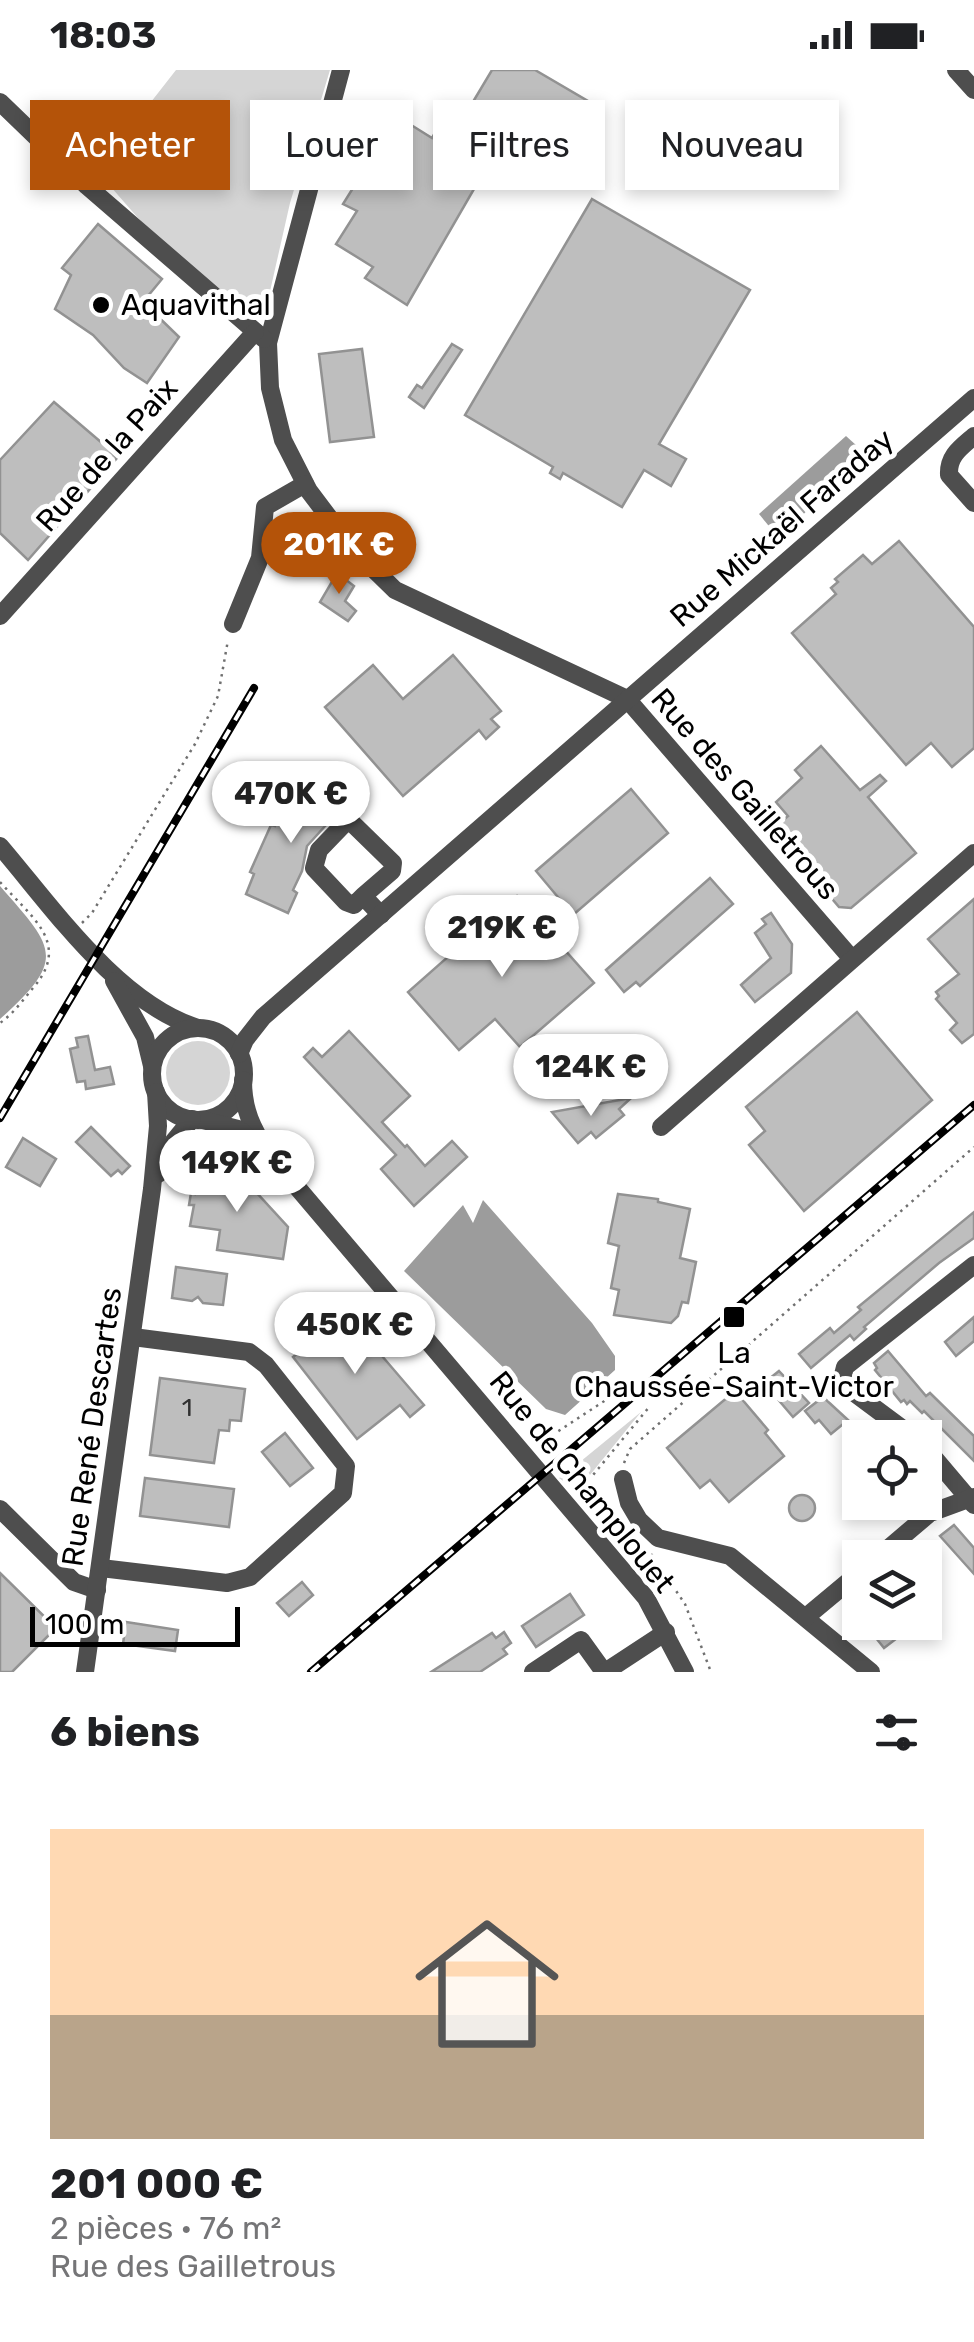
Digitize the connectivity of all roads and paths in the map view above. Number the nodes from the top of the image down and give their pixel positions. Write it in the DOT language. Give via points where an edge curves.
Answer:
graph roads {
  1 [pos="341,70"];
  2 [pos="956,70"];
  3 [pos="974,90"];
  4 [pos="0,102"];
  5 [pos="262,337"];
  6 [pos="974,398"];
  7 [pos="974,436"];
  8 [pos="305,484"];
  9 [pos="974,503"];
  10 [pos="0,582"];
  11 [pos="16,598"];
  12 [pos="0,616"];
  13 [pos="233,624"];
  14 [pos="627,700"];
  15 [pos="0,846"];
  16 [pos="974,854"];
  17 [pos="0,882"];
  18 [pos="363,896"];
  19 [pos="381,915"];
  20 [pos="73,930"];
  21 [pos="852,959"];
  22 [pos="106,967"];
  23 [pos="264,1017"];
  24 [pos="0,1023"];
  25 [pos="199,1028"];
  26 [pos="220,1034"];
  27 [pos="239,1054"];
  28 [pos="152,1070"];
  29 [pos="243,1080"];
  30 [pos="156,1092"];
  31 [pos="195,1119"];
  32 [pos="661,1127"];
  33 [pos="974,1147"];
  34 [pos="268,1153"];
  35 [pos="152,1189"];
  36 [pos="974,1264"];
  37 [pos="133,1337"];
  38 [pos="616,1394"];
  39 [pos="650,1406"];
  40 [pos="891,1420"];
  41 [pos="537,1444"];
  42 [pos="942,1466"];
  43 [pos="623,1479"];
  44 [pos="973,1500"];
  45 [pos="576,1502"];
  46 [pos="0,1509"];
  47 [pos="625,1524"];
  48 [pos="898,1540"];
  49 [pos="648,1549"];
  50 [pos="100,1568"];
  51 [pos="842,1587"];
  52 [pos="97,1590"];
  53 [pos="806,1618"];
  54 [pos="666,1632"];
  55 [pos="86,1672"];
  56 [pos="533,1672"];
  57 [pos="605,1672"];
  58 [pos="685,1672"];
  59 [pos="711,1672"];
  60 [pos="871,1672"];
  1 -- 5 [label="street"];
  2 -- 3 [label="street"];
  4 -- 5 [label="street"];
  5 -- 8 [label="street, Rue des Gailletrous" via="275,414"];
  5 -- 11 [label="street, Rue de la Paix"];
  6 -- 14 [label="street, Rue Mickaël Faraday"];
  7 -- 9 [label="street" via="948,464 949,475"];
  8 -- 13 [label="street" via="265,507 260,558"];
  8 -- 14 [label="street, Rue des Gailletrous" via="394,590"];
  10 -- 11 [label="street"];
  11 -- 12 [label="street, Rue de la Paix"];
  13 -- 20 [label="path" via="218,696 195,744 92,913"];
  14 -- 19 [label="street, Rue Mickaël Faraday"];
  14 -- 21 [label="street, Rue des Gailletrous"];
  15 -- 20 [label="street"];
  16 -- 21 [label="street"];
  17 -- 24 [label="path" via="40,928 52,957"];
  18 -- 18 [label="street" via="393,863 346,822 320,850 314,868 346,902"];
  18 -- 19 [label="street"];
  19 -- 23 [label="street, Rue Mickaël Faraday"];
  20 -- 22 [label="street"];
  21 -- 32 [label="street"];
  22 -- 25 [label="street" via="167,1015"];
  22 -- 28 [label="street" via="145,1037"];
  23 -- 26 [label="street"];
  23 -- 27 [label="street"];
  25 -- 26 [label="street"];
  25 -- 28 [label="street" via="162,1045"];
  26 -- 27 [label="street"];
  27 -- 29 [label="street"];
  28 -- 30 [label="street"];
  29 -- 31 [label="street" via="224,1112"];
  29 -- 34 [label="street, Rue de Champlouet" via="248,1120"];
  30 -- 31 [label="street" via="172,1111"];
  30 -- 35 [label="street, Rue René Descartes"];
  31 -- 34 [label="street, Rue de Champlouet" via="238,1129"];
  31 -- 35 [label="street, Rue René Descartes" via="162,1162"];
  33 -- 43 [label="path" via="630,1449"];
  34 -- 45 [label="street, Rue de Champlouet"];
  35 -- 37 [label="street, Rue René Descartes"];
  36 -- 40 [label="street" via="845,1367 845,1386"];
  37 -- 50 [label="street, Rue René Descartes"];
  37 -- 50 [label="street" via="249,1352 346,1466 344,1494 239,1582"];
  38 -- 41 [label="path"];
  39 -- 45 [label="path"];
  42 -- 44 [label="street"];
  43 -- 53 [label="street" via="639,1520 658,1538 730,1556"];
  44 -- 48 [label="street" via="930,1513"];
  45 -- 47 [label="path" via="603,1499"];
  45 -- 54 [label="street, Rue de Champlouet"];
  46 -- 52 [label="street" via="74,1582"];
  49 -- 59 [label="path" via="684,1604"];
  50 -- 52 [label="street, Rue René Descartes"];
  51 -- 53 [label="street"];
  52 -- 55 [label="street, Rue René Descartes"];
  53 -- 60 [label="street"];
  54 -- 57 [label="street"];
  54 -- 58 [label="street, Rue de Champlouet"];
  56 -- 57 [label="street" via="581,1640"];
}
